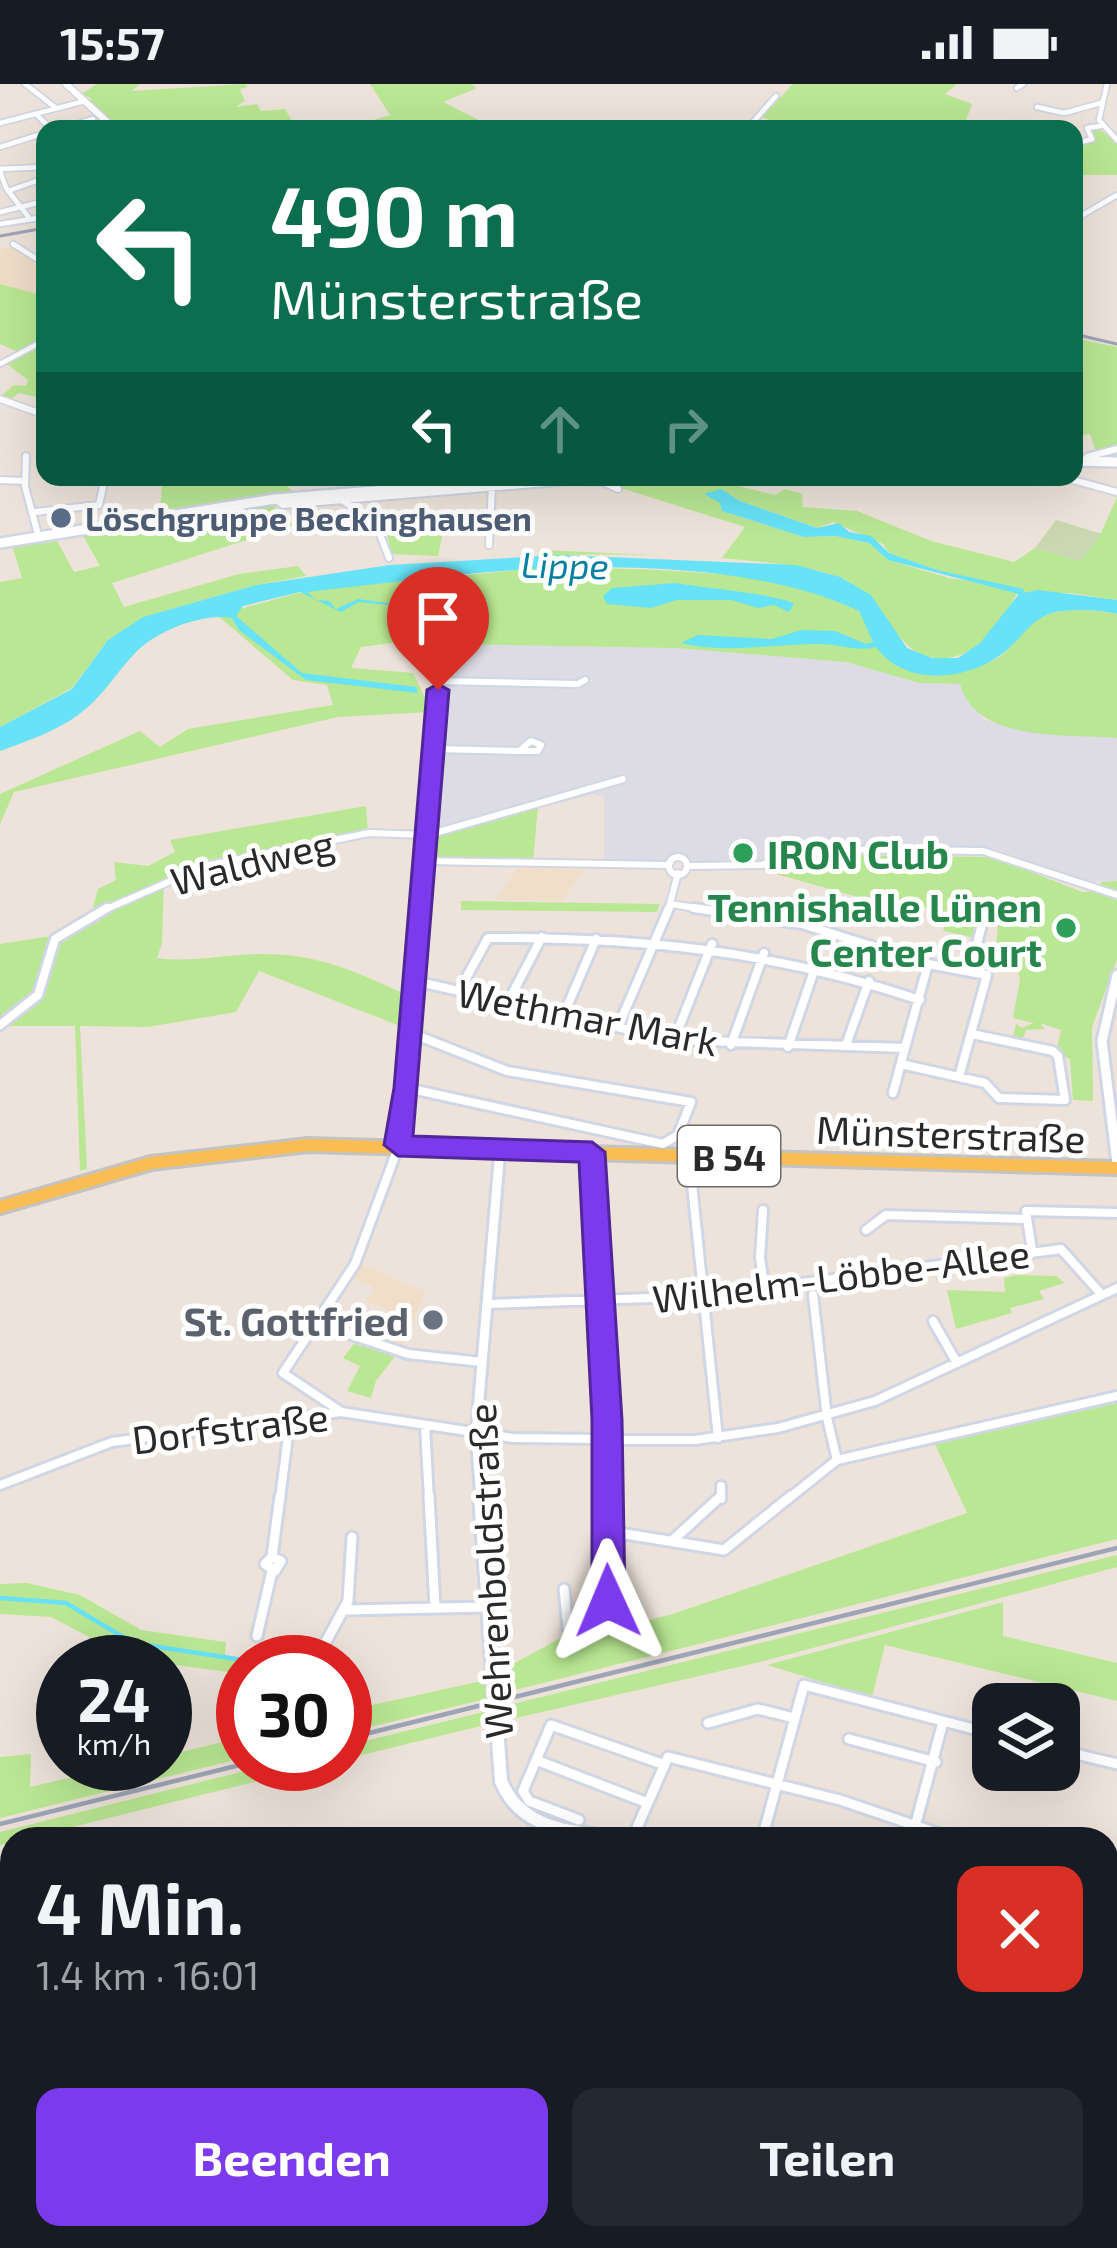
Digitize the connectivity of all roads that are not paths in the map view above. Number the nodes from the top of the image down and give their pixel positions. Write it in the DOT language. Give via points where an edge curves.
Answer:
graph roads {
  1 [pos="25,84"];
  2 [pos="66,84"];
  3 [pos="1107,87"];
  4 [pos="1117,92"];
  5 [pos="776,96"];
  6 [pos="85,101"];
  7 [pos="1101,103"];
  8 [pos="1037,107"];
  9 [pos="58,109"];
  10 [pos="36,114"];
  11 [pos="93,119"];
  12 [pos="14,120"];
  13 [pos="40,120"];
  14 [pos="90,120"];
  15 [pos="105,120"];
  16 [pos="755,120"];
  17 [pos="0,123"];
  18 [pos="1101,126"];
  19 [pos="0,133"];
  20 [pos="35,136"];
  21 [pos="1117,140"];
  22 [pos="1083,142"];
  23 [pos="15,143"];
  24 [pos="0,147"];
  25 [pos="36,167"];
  26 [pos="0,170"];
  27 [pos="36,180"];
  28 [pos="5,189"];
  29 [pos="1117,195"];
  30 [pos="36,204"];
  31 [pos="21,209"];
  32 [pos="0,212"];
  33 [pos="1083,215"];
  34 [pos="36,218"];
  35 [pos="30,219"];
  36 [pos="0,224"];
  37 [pos="13,244"];
  38 [pos="36,258"];
  39 [pos="36,344"];
  40 [pos="2,361"];
  41 [pos="4,400"];
  42 [pos="36,412"];
  43 [pos="1117,449"];
  44 [pos="26,456"];
  45 [pos="1083,458"];
  46 [pos="1083,459"];
  47 [pos="1117,461"];
  48 [pos="0,480"];
  49 [pos="24,481"];
  50 [pos="1083,483"];
  51 [pos="103,486"];
  52 [pos="467,486"];
  53 [pos="491,486"];
  54 [pos="612,486"];
  55 [pos="618,489"];
  56 [pos="1117,492"];
  57 [pos="338,497"];
  58 [pos="35,512"];
  59 [pos="38,535"];
  60 [pos="0,543"];
  61 [pos="489,545"];
  62 [pos="389,558"];
  63 [pos="585,680"];
  64 [pos="436,749"];
  65 [pos="520,751"];
  66 [pos="623,779"];
  67 [pos="428,835"];
  68 [pos="425,861"];
  69 [pos="668,866"];
  70 [pos="689,866"];
  71 [pos="678,873"];
  72 [pos="1114,894"];
  73 [pos="671,904"];
  74 [pos="982,924"];
  75 [pos="542,937"];
  76 [pos="656,938"];
  77 [pos="596,939"];
  78 [pos="712,944"];
  79 [pos="764,953"];
  80 [pos="928,964"];
  81 [pos="816,965"];
  82 [pos="971,969"];
  83 [pos="1117,974"];
  84 [pos="415,981"];
  85 [pos="869,981"];
  86 [pos="459,991"];
  87 [pos="920,1000"];
  88 [pos="508,1002"];
  89 [pos="563,1015"];
  90 [pos="0,1024"];
  91 [pos="618,1028"];
  92 [pos="411,1033"];
  93 [pos="973,1034"];
  94 [pos="674,1040"];
  95 [pos="730,1045"];
  96 [pos="846,1046"];
  97 [pos="788,1047"];
  98 [pos="905,1048"];
  99 [pos="901,1064"];
  100 [pos="959,1077"];
  101 [pos="407,1088"];
  102 [pos="893,1093"];
  103 [pos="398,1145"];
  104 [pos="500,1149"];
  105 [pos="592,1152"];
  106 [pos="689,1154"];
  107 [pos="1117,1166"];
  108 [pos="0,1207"];
  109 [pos="763,1210"];
  110 [pos="1117,1213"];
  111 [pos="1027,1219"];
  112 [pos="866,1231"];
  113 [pos="1032,1252"];
  114 [pos="1117,1288"];
  115 [pos="765,1290"];
  116 [pos="813,1294"];
  117 [pos="1102,1295"];
  118 [pos="704,1296"];
  119 [pos="599,1302"];
  120 [pos="487,1304"];
  121 [pos="933,1321"];
  122 [pos="316,1323"];
  123 [pos="482,1362"];
  124 [pos="957,1363"];
  125 [pos="1117,1396"];
  126 [pos="341,1412"];
  127 [pos="827,1418"];
  128 [pos="290,1420"];
  129 [pos="425,1426"];
  130 [pos="476,1435"];
  131 [pos="606,1438"];
  132 [pos="718,1438"];
  133 [pos="837,1460"];
  134 [pos="0,1485"];
  135 [pos="722,1486"];
  136 [pos="607,1531"];
  137 [pos="352,1537"];
  138 [pos="673,1541"];
  139 [pos="564,1589"];
  140 [pos="435,1607"];
  141 [pos="488,1607"];
  142 [pos="345,1610"];
  143 [pos="257,1635"];
  144 [pos="331,1635"];
  145 [pos="794,1718"];
  146 [pos="943,1722"];
  147 [pos="708,1723"];
  148 [pos="972,1729"];
  149 [pos="849,1739"];
  150 [pos="1080,1755"];
  151 [pos="536,1760"];
  152 [pos="936,1762"];
  153 [pos="1117,1763"];
  154 [pos="662,1765"];
  155 [pos="777,1785"];
  156 [pos="645,1802"];
  157 [pos="580,1820"];
  158 [pos="916,1823"];
  159 [pos="564,1827"];
  160 [pos="636,1827"];
  161 [pos="765,1827"];
  162 [pos="926,1827"];
  1 -- 9 [label="street"];
  2 -- 6 [label="main road"];
  3 -- 4 [label="street"];
  3 -- 7 [label="street"];
  5 -- 16 [label="street"];
  6 -- 9 [label="street"];
  6 -- 15 [label="main road"];
  7 -- 8 [label="street" via="1065,113"];
  7 -- 18 [label="street"];
  9 -- 10 [label="street"];
  10 -- 12 [label="street"];
  10 -- 13 [label="street"];
  11 -- 14 [label="street"];
  12 -- 17 [label="street"];
  12 -- 20 [label="street"];
  18 -- 21 [label="street"];
  18 -- 22 [label="street" via="1086,129 1093,138"];
  19 -- 23 [label="street"];
  20 -- 23 [label="street"];
  23 -- 24 [label="street"];
  25 -- 26 [label="street"];
  26 -- 28 [label="street"];
  27 -- 28 [label="street"];
  28 -- 31 [label="street"];
  29 -- 33 [label="street"];
  30 -- 31 [label="street"];
  31 -- 32 [label="street"];
  31 -- 35 [label="street"];
  34 -- 35 [label="street"];
  35 -- 36 [label="street"];
  37 -- 38 [label="street"];
  39 -- 40 [label="street"];
  41 -- 42 [label="street"];
  43 -- 45 [label="street"];
  44 -- 49 [label="street"];
  46 -- 47 [label="main road"];
  48 -- 49 [label="street"];
  49 -- 58 [label="street"];
  50 -- 56 [label="street"];
  51 -- 58 [label="street" via="99,505"];
  52 -- 57 [label="main road"];
  53 -- 61 [label="street"];
  54 -- 55 [label="street"];
  57 -- 59 [label="main road"];
  57 -- 62 [label="street" via="376,524"];
  58 -- 59 [label="street"];
  59 -- 60 [label="main road"];
  63 -- 64 [label="street" via="440,681"];
  64 -- 65 [label="street"];
  64 -- 67 [label="street"];
  66 -- 67 [label="street, Waldweg"];
  67 -- 68 [label="street"];
  67 -- 90 [label="street, Waldweg" via="369,833 289,848 205,866 123,898 55,939 38,999"];
  68 -- 69 [label="street"];
  68 -- 84 [label="street"];
  69 -- 70 [label="street" via="678,859"];
  69 -- 71 [label="street"];
  70 -- 71 [label="street"];
  70 -- 72 [label="street" via="753,866 816,850 983,851"];
  71 -- 73 [label="street"];
  73 -- 76 [label="street"];
  73 -- 80 [label="street" via="802,924"];
  74 -- 82 [label="street"];
  75 -- 77 [label="street"];
  75 -- 86 [label="street" via="488,938"];
  75 -- 88 [label="street"];
  76 -- 77 [label="street"];
  76 -- 78 [label="street"];
  76 -- 91 [label="street"];
  77 -- 89 [label="street"];
  78 -- 79 [label="street"];
  78 -- 94 [label="street"];
  79 -- 81 [label="street"];
  79 -- 95 [label="street"];
  80 -- 82 [label="street"];
  80 -- 87 [label="street"];
  81 -- 85 [label="street"];
  81 -- 97 [label="street"];
  82 -- 93 [label="street" via="987,975"];
  83 -- 107 [label="street" via="1102,1041"];
  84 -- 86 [label="street, Wethmar Mark"];
  84 -- 92 [label="street"];
  85 -- 87 [label="street"];
  85 -- 96 [label="street"];
  86 -- 88 [label="street, Wethmar Mark"];
  87 -- 98 [label="street"];
  88 -- 89 [label="street, Wethmar Mark"];
  89 -- 91 [label="street, Wethmar Mark"];
  91 -- 94 [label="street, Wethmar Mark"];
  92 -- 101 [label="street"];
  92 -- 101 [label="street" via="507,1071 691,1104 678,1135 662,1144"];
  93 -- 100 [label="street"];
  93 -- 100 [label="street" via="1053,1052 1065,1100 999,1098 985,1083"];
  94 -- 95 [label="street, Wethmar Mark"];
  95 -- 97 [label="street, Wethmar Mark"];
  96 -- 97 [label="street, Wethmar Mark"];
  96 -- 98 [label="street, Wethmar Mark"];
  98 -- 99 [label="street"];
  99 -- 100 [label="street"];
  99 -- 102 [label="street"];
  101 -- 103 [label="street"];
  103 -- 104 [label="main road, Münsterstraße / B 54"];
  103 -- 108 [label="main road, Münsterstraße / B 54" via="196,1152"];
  103 -- 122 [label="street" via="363,1247"];
  104 -- 105 [label="main road, Münsterstraße / B 54"];
  104 -- 120 [label="street, Wehrenboldstraße"];
  105 -- 106 [label="main road, Münsterstraße / B 54"];
  105 -- 119 [label="street"];
  106 -- 107 [label="main road, Münsterstraße / B 54"];
  106 -- 118 [label="street"];
  109 -- 115 [label="street"];
  110 -- 111 [label="street" via="1026,1211"];
  111 -- 112 [label="street" via="886,1214"];
  111 -- 113 [label="street"];
  113 -- 115 [label="street, Wilhelm-Löbbe-Allee"];
  113 -- 117 [label="street, Wilhelm-Löbbe-Allee" via="1061,1249"];
  114 -- 117 [label="street, Dorfstraße"];
  115 -- 118 [label="street, Wilhelm-Löbbe-Allee"];
  116 -- 127 [label="street"];
  117 -- 124 [label="street, Dorfstraße"];
  118 -- 119 [label="street, Wilhelm-Löbbe-Allee"];
  118 -- 132 [label="street"];
  119 -- 120 [label="street, Wilhelm-Löbbe-Allee"];
  119 -- 131 [label="street"];
  120 -- 123 [label="street, Wehrenboldstraße"];
  121 -- 124 [label="street"];
  122 -- 123 [label="street" via="407,1354"];
  122 -- 126 [label="street" via="283,1373"];
  123 -- 130 [label="street, Wehrenboldstraße"];
  124 -- 127 [label="street, Dorfstraße"];
  125 -- 133 [label="street"];
  126 -- 128 [label="street, Dorfstraße"];
  126 -- 129 [label="street, Dorfstraße"];
  127 -- 132 [label="street, Dorfstraße"];
  127 -- 133 [label="street"];
  128 -- 134 [label="street, Dorfstraße" via="112,1442"];
  128 -- 143 [label="street"];
  129 -- 130 [label="street, Dorfstraße"];
  129 -- 140 [label="street"];
  130 -- 131 [label="street, Dorfstraße"];
  130 -- 141 [label="street, Wehrenboldstraße"];
  131 -- 132 [label="street, Dorfstraße"];
  131 -- 136 [label="street"];
  133 -- 138 [label="street" via="724,1550"];
  135 -- 138 [label="street" via="721,1501"];
  136 -- 138 [label="street"];
  136 -- 139 [label="street" via="608,1601 568,1628"];
  137 -- 142 [label="street"];
  140 -- 141 [label="street"];
  140 -- 142 [label="street"];
  141 -- 159 [label="street, Wehrenboldstraße" via="508,1800 532,1820"];
  142 -- 144 [label="street"];
  145 -- 146 [label="street" via="804,1685"];
  145 -- 147 [label="street" via="758,1709"];
  145 -- 155 [label="street"];
  146 -- 148 [label="street"];
  146 -- 152 [label="street"];
  149 -- 152 [label="street"];
  150 -- 153 [label="street"];
  151 -- 154 [label="street" via="551,1725"];
  151 -- 156 [label="street"];
  151 -- 157 [label="street" via="524,1791 529,1801"];
  152 -- 158 [label="street"];
  154 -- 155 [label="street" via="668,1757"];
  154 -- 156 [label="street"];
  155 -- 158 [label="street"];
  155 -- 161 [label="street"];
  156 -- 160 [label="street"];
  158 -- 162 [label="street"];
}
